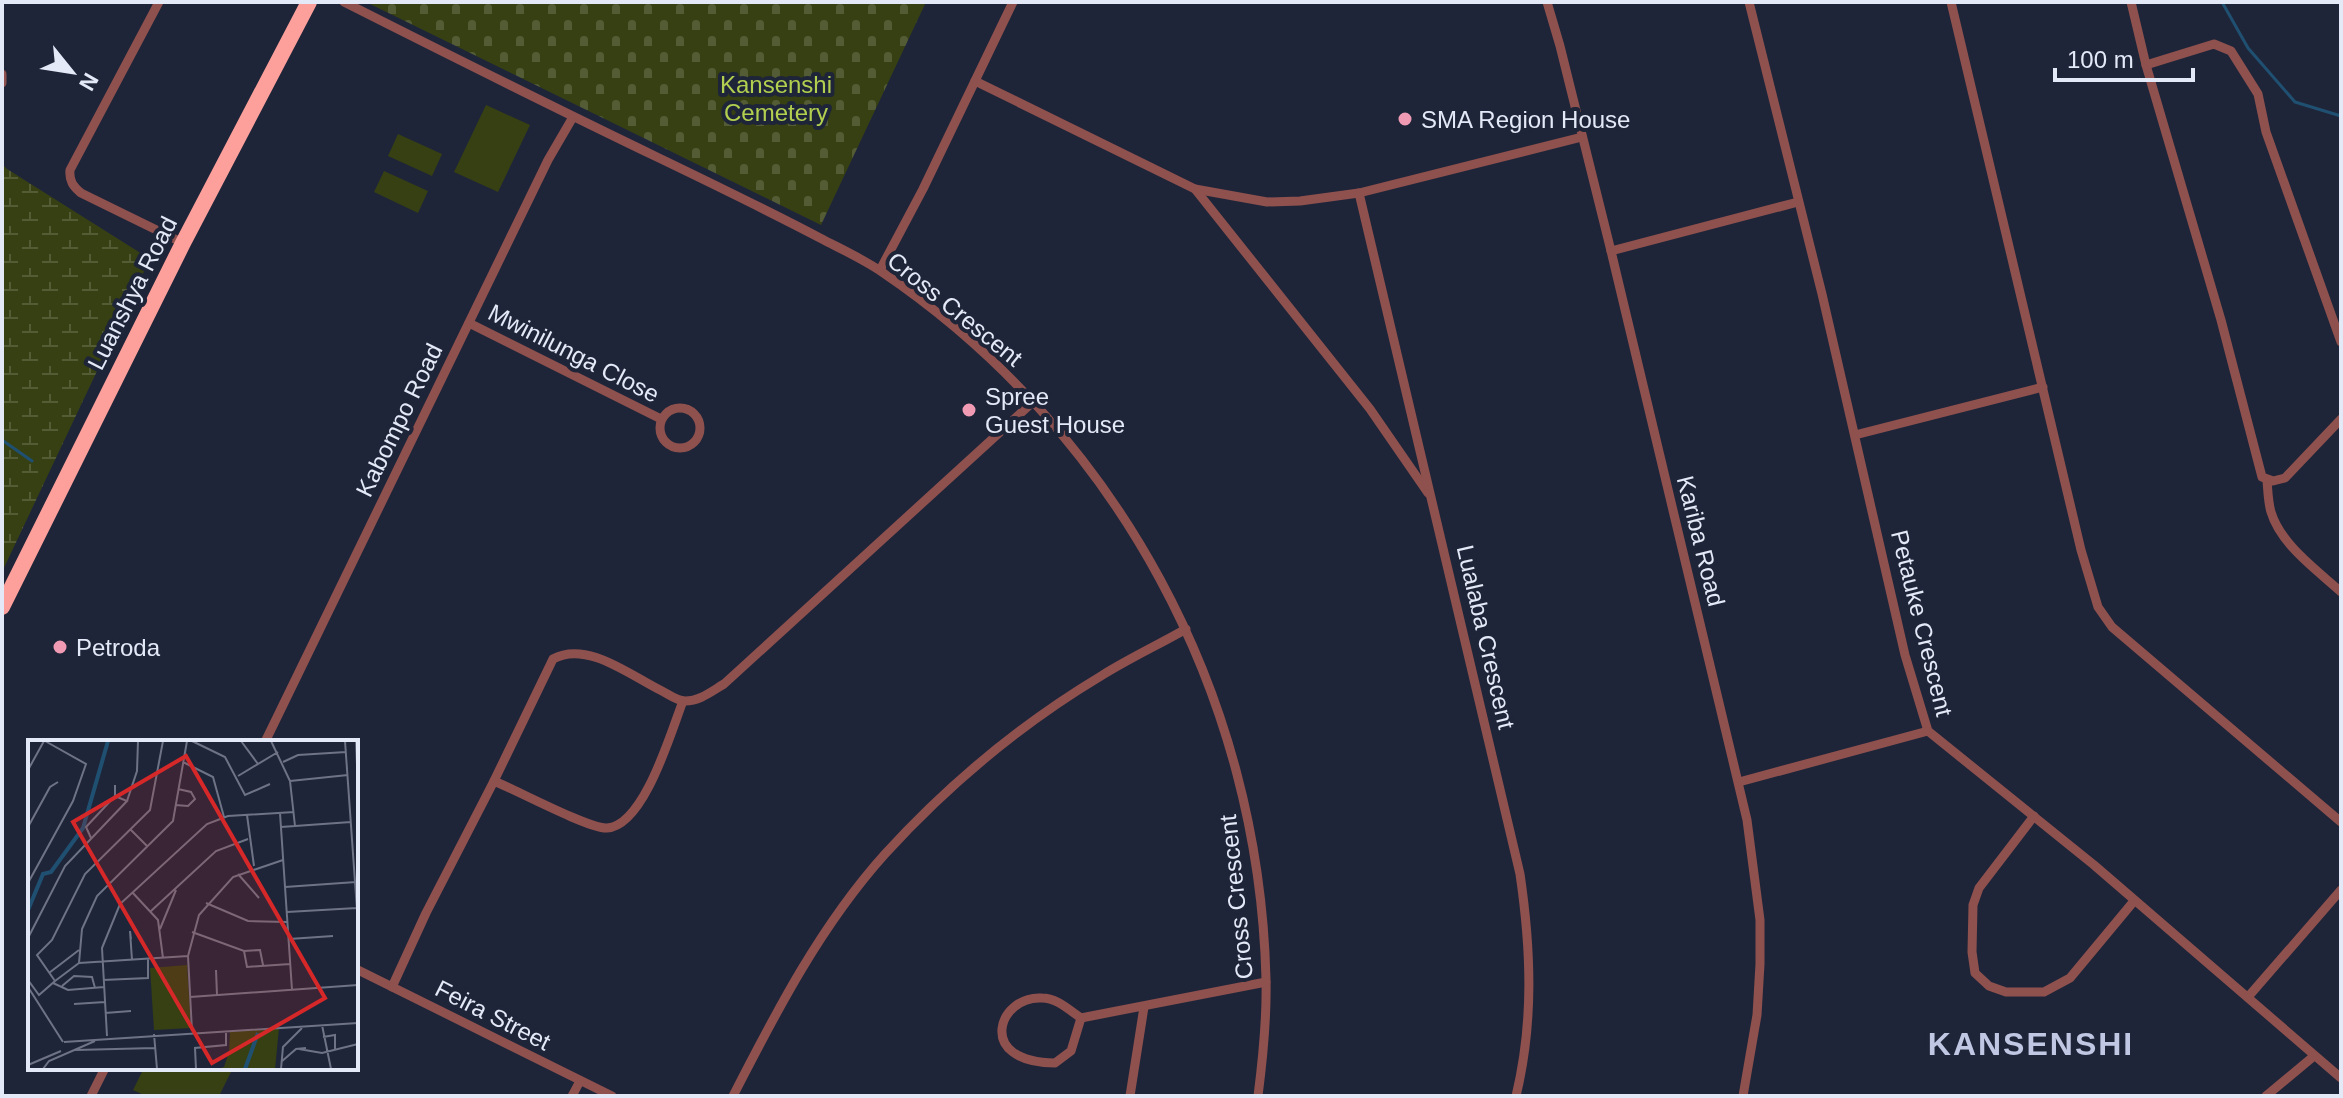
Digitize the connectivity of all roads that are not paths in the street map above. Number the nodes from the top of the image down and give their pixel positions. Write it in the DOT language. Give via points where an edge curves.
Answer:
graph roads {
  1 [pos="159,2"];
  2 [pos="309,2"];
  3 [pos="344,2"];
  4 [pos="1013,2"];
  5 [pos="1547,2"];
  6 [pos="1749,2"];
  7 [pos="1951,2"];
  8 [pos="2131,2"];
  9 [pos="2146,65"];
  10 [pos="2,74"];
  11 [pos="975,81"];
  12 [pos="2,83"];
  13 [pos="573,117"];
  14 [pos="1582,137"];
  15 [pos="1195,189"];
  16 [pos="1359,193"];
  17 [pos="1798,202"];
  18 [pos="183,243"];
  19 [pos="1611,251"];
  20 [pos="880,270"];
  21 [pos="469,323"];
  22 [pos="2341,342"];
  23 [pos="2043,387"];
  24 [pos="1034,401"];
  25 [pos="661,419"];
  26 [pos="2341,419"];
  27 [pos="1855,435"];
  28 [pos="1418,438"];
  29 [pos="1397,445"];
  30 [pos="2267,481"];
  31 [pos="1432,499"];
  32 [pos="2341,592"];
  33 [pos="2,607"];
  34 [pos="1186,629"];
  35 [pos="683,701"];
  36 [pos="1928,731"];
  37 [pos="266,740"];
  38 [pos="494,781"];
  39 [pos="1739,782"];
  40 [pos="2034,816"];
  41 [pos="2341,822"];
  42 [pos="2341,890"];
  43 [pos="2134,901"];
  44 [pos="358,970"];
  45 [pos="1266,982"];
  46 [pos="392,987"];
  47 [pos="2248,997"];
  48 [pos="1144,1007"];
  49 [pos="1081,1018"];
  50 [pos="2314,1056"];
  51 [pos="104,1070"];
  52 [pos="2341,1078"];
  53 [pos="580,1081"];
  54 [pos="91,1096"];
  55 [pos="572,1096"];
  56 [pos="612,1096"];
  57 [pos="733,1096"];
  58 [pos="1130,1096"];
  59 [pos="1258,1096"];
  60 [pos="1516,1096"];
  61 [pos="1743,1096"];
  62 [pos="2266,1096"];
  1 -- 18 [label="street" via="69,177 81,193"];
  2 -- 18 [label="highway, Luanshya Road"];
  3 -- 13 [label="street, Cross Crescent"];
  4 -- 11 [label="street"];
  5 -- 14 [label="street, Kariba Road"];
  6 -- 17 [label="street, Petauke Crescent"];
  7 -- 23 [label="street"];
  8 -- 9 [label="street"];
  9 -- 22 [label="street" via="2214,44 2231,51 2258,94 2270,145"];
  9 -- 30 [label="street"];
  10 -- 12 [label="street"];
  11 -- 15 [label="street"];
  11 -- 20 [label="street"];
  13 -- 20 [label="street, Cross Crescent"];
  13 -- 21 [label="street, Kabompo Road"];
  14 -- 16 [label="street"];
  14 -- 19 [label="street, Kariba Road"];
  15 -- 16 [label="street" via="1283,203"];
  15 -- 29 [label="street"];
  16 -- 28 [label="street, Lualaba Crescent"];
  17 -- 19 [label="street"];
  17 -- 27 [label="street, Petauke Crescent"];
  18 -- 33 [label="highway, Luanshya Road"];
  19 -- 39 [label="street, Kariba Road"];
  20 -- 24 [label="street, Cross Crescent"];
  21 -- 25 [label="street, Mwinilunga Close"];
  21 -- 37 [label="street, Kabompo Road"];
  23 -- 27 [label="street"];
  23 -- 41 [label="street" via="2081,550 2103,617"];
  24 -- 34 [label="street, Cross Crescent" via="1130,524"];
  24 -- 35 [label="street" via="724,684 704,697"];
  25 -- 25 [label="street, Mwinilunga Close" via="674,409 690,411 700,424 696,440 682,448 666,443"];
  26 -- 30 [label="street" via="2285,478"];
  27 -- 36 [label="street, Petauke Crescent" via="1905,655"];
  28 -- 29 [label="street"];
  28 -- 31 [label="street, Lualaba Crescent"];
  29 -- 31 [label="street"];
  30 -- 32 [label="street" via="2271,513 2284,534"];
  31 -- 60 [label="street, Lualaba Crescent" via="1520,874 1530,990"];
  34 -- 45 [label="street, Cross Crescent" via="1220,715 1248,812"];
  34 -- 57 [label="street" via="1100,676 1027,725 957,782 884,855 782,1000"];
  35 -- 38 [label="street" via="653,776 631,816 620,825 605,828 583,822"];
  35 -- 38 [label="street" via="608,663 565,652 543,674"];
  36 -- 39 [label="street"];
  36 -- 40 [label="street, Petauke Crescent"];
  38 -- 46 [label="street"];
  39 -- 61 [label="street, Kariba Road" via="1760,920 1757,1015"];
  40 -- 43 [label="street, Petauke Crescent"];
  40 -- 43 [label="street" via="1979,888 1973,905 1975,973 1989,986 2006,992 2044,992 2070,978"];
  42 -- 47 [label="street"];
  43 -- 47 [label="street, Petauke Crescent"];
  44 -- 46 [label="street, Feira Street"];
  45 -- 48 [label="street"];
  45 -- 59 [label="street, Cross Crescent"];
  46 -- 53 [label="street, Feira Street"];
  47 -- 50 [label="street, Petauke Crescent"];
  48 -- 49 [label="street"];
  48 -- 58 [label="street"];
  49 -- 49 [label="street" via="1054,1000 1039,997 1011,1012 1001,1035 1012,1053 1055,1063 1071,1051"];
  50 -- 52 [label="street, Petauke Crescent"];
  50 -- 62 [label="street"];
  51 -- 54 [label="street"];
  53 -- 55 [label="street"];
  53 -- 56 [label="street, Feira Street"];
}
